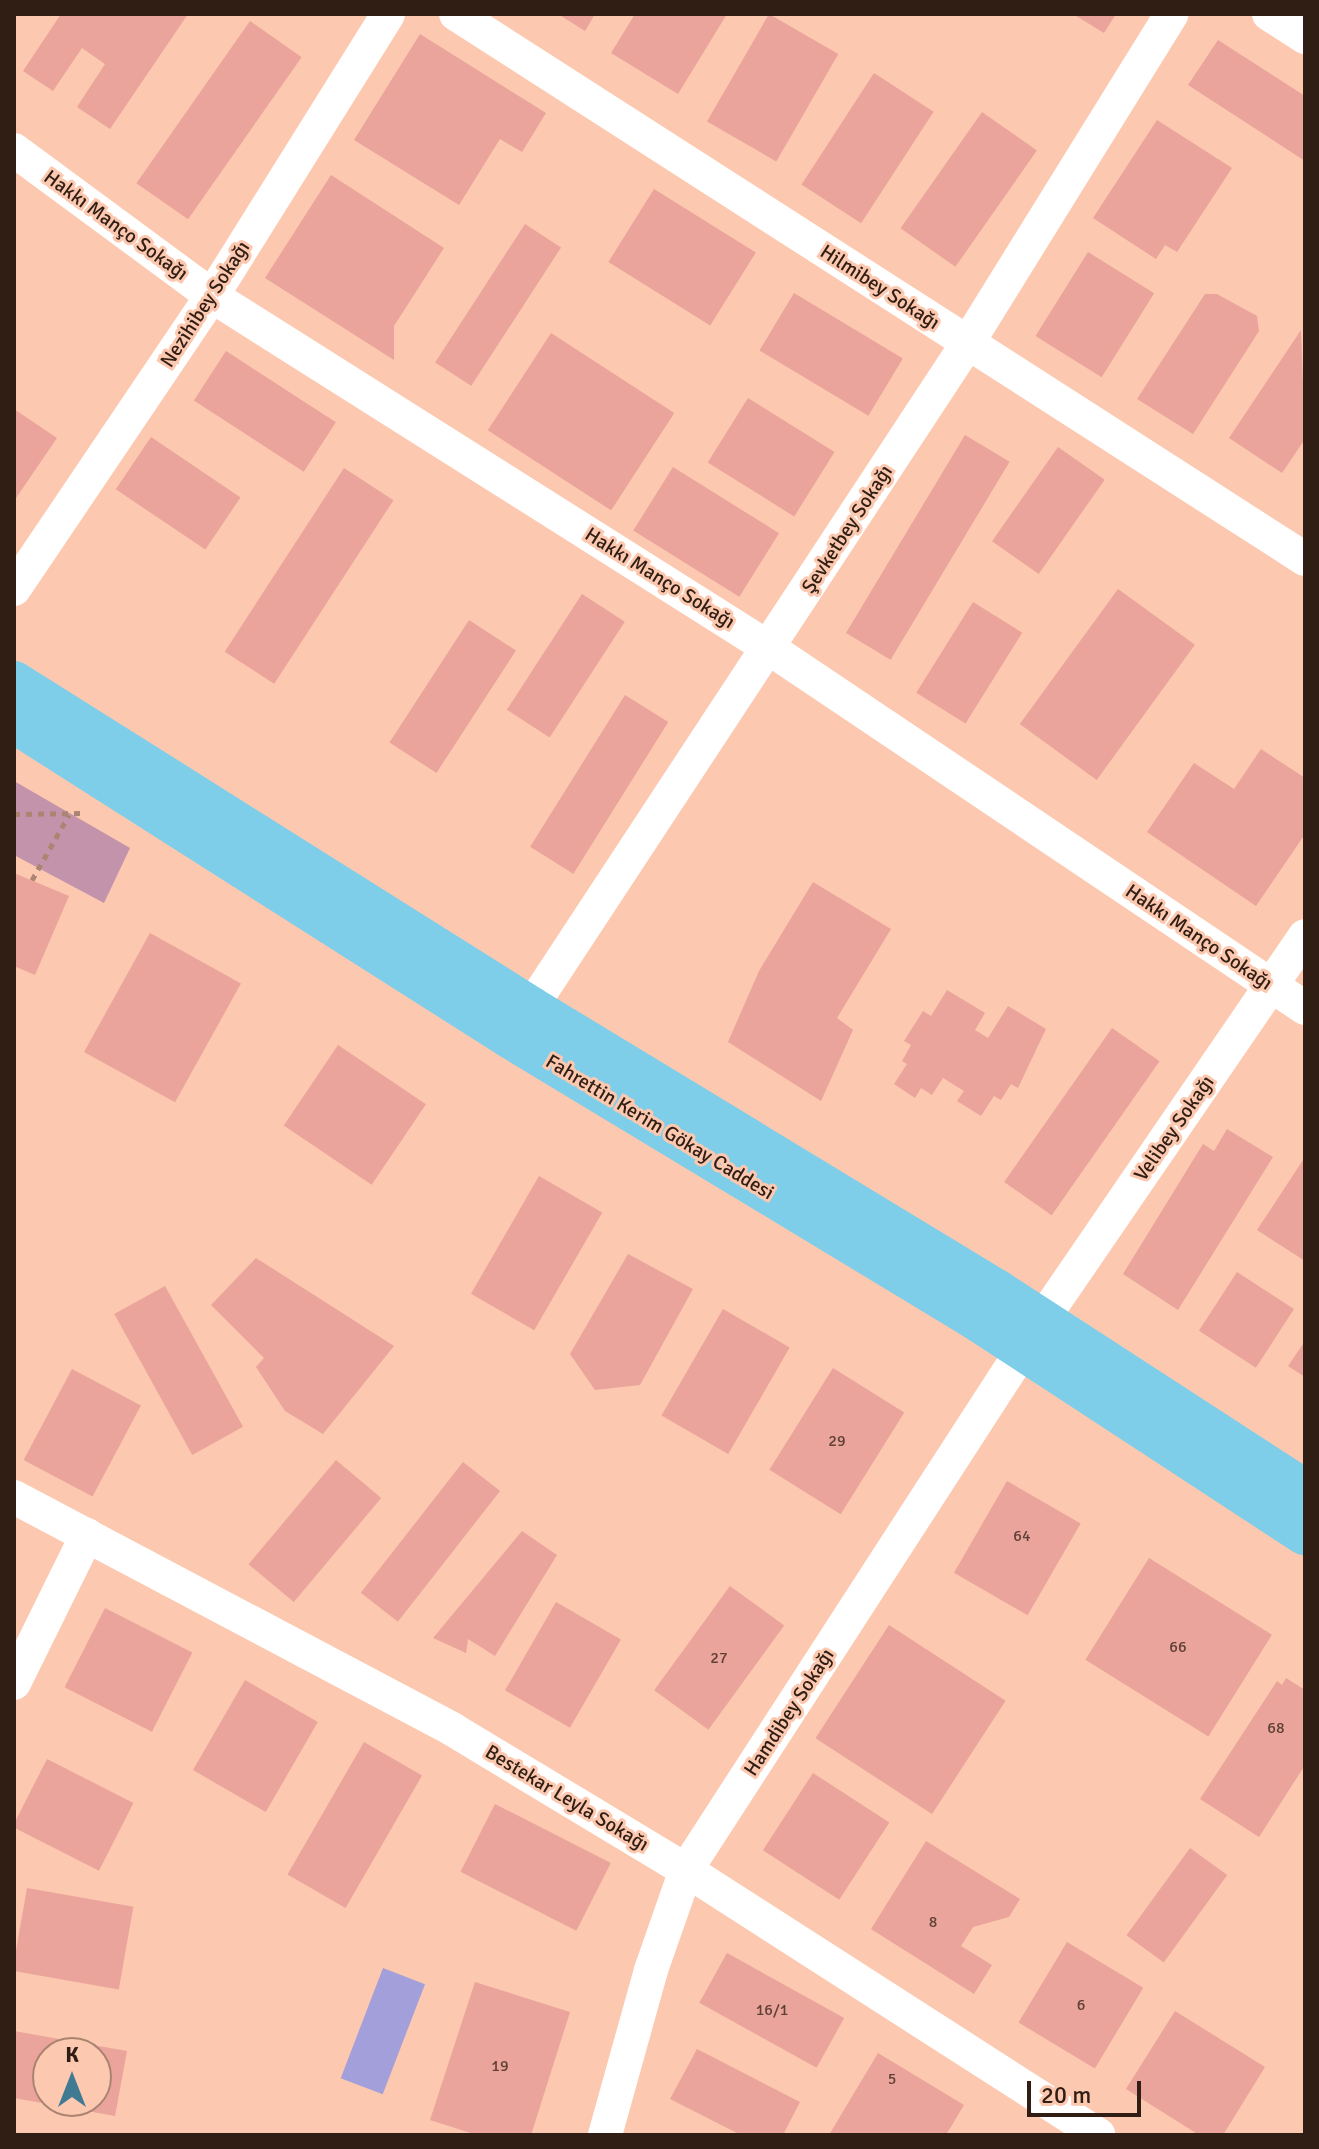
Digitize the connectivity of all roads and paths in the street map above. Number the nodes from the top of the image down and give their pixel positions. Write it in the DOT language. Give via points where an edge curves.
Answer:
graph roads {
  1 [pos="388,14"];
  2 [pos="456,14"];
  3 [pos="1172,14"];
  4 [pos="1269,14"];
  5 [pos="1305,37"];
  6 [pos="14,150"];
  7 [pos="212,296"];
  8 [pos="967,344"];
  9 [pos="1305,559"];
  10 [pos="14,589"];
  11 [pos="769,648"];
  12 [pos="14,683"];
  13 [pos="14,721"];
  14 [pos="70,814"];
  15 [pos="32,880"];
  16 [pos="1305,936"];
  17 [pos="1272,986"];
  18 [pos="1305,1008"];
  19 [pos="521,1023"];
  20 [pos="1033,1334"];
  21 [pos="1305,1492"];
  22 [pos="14,1497"];
  23 [pos="1305,1533"];
  24 [pos="87,1535"];
  25 [pos="14,1683"];
  26 [pos="686,1870"];
  27 [pos="605,2135"];
  28 [pos="1098,2135"];
  1 -- 7 [label="street, Nezihibey Sokağı"];
  2 -- 8 [label="street, Hilmibey Sokağı"];
  3 -- 8 [label="street, Şevketbey Sokağı"];
  4 -- 5 [label="street"];
  6 -- 7 [label="street, Hakkı Manço Sokağı"];
  7 -- 10 [label="street, Nezihibey Sokağı"];
  7 -- 11 [label="street, Hakkı Manço Sokağı"];
  8 -- 9 [label="street, Hilmibey Sokağı"];
  8 -- 11 [label="street, Şevketbey Sokağı"];
  11 -- 17 [label="street, Hakkı Manço Sokağı"];
  11 -- 19 [label="street, Şevketbey Sokağı"];
  12 -- 19 [label="main road, Fahrettin Kerim Gökay Caddesi"];
  13 -- 19 [label="main road, Fahrettin Kerim Gökay Caddesi"];
  14 -- 15 [label="path"];
  16 -- 17 [label="street, Velibey Sokağı"];
  17 -- 18 [label="street, Hakkı Manço Sokağı"];
  17 -- 20 [label="street, Velibey Sokağı"];
  19 -- 20 [label="main road, Fahrettin Kerim Gökay Caddesi"];
  20 -- 21 [label="main road, Fahrettin Kerim Gökay Caddesi"];
  20 -- 23 [label="main road, Fahrettin Kerim Gökay Caddesi"];
  20 -- 26 [label="street, Hamdibey Sokağı"];
  22 -- 24 [label="street, Bestekar Leyla Sokağı"];
  24 -- 25 [label="street"];
  24 -- 26 [label="street, Bestekar Leyla Sokağı" via="452,1729"];
  26 -- 27 [label="street, Hamdibey Sokağı"];
  26 -- 28 [label="street, Bestekar Leyla Sokağı"];
}
